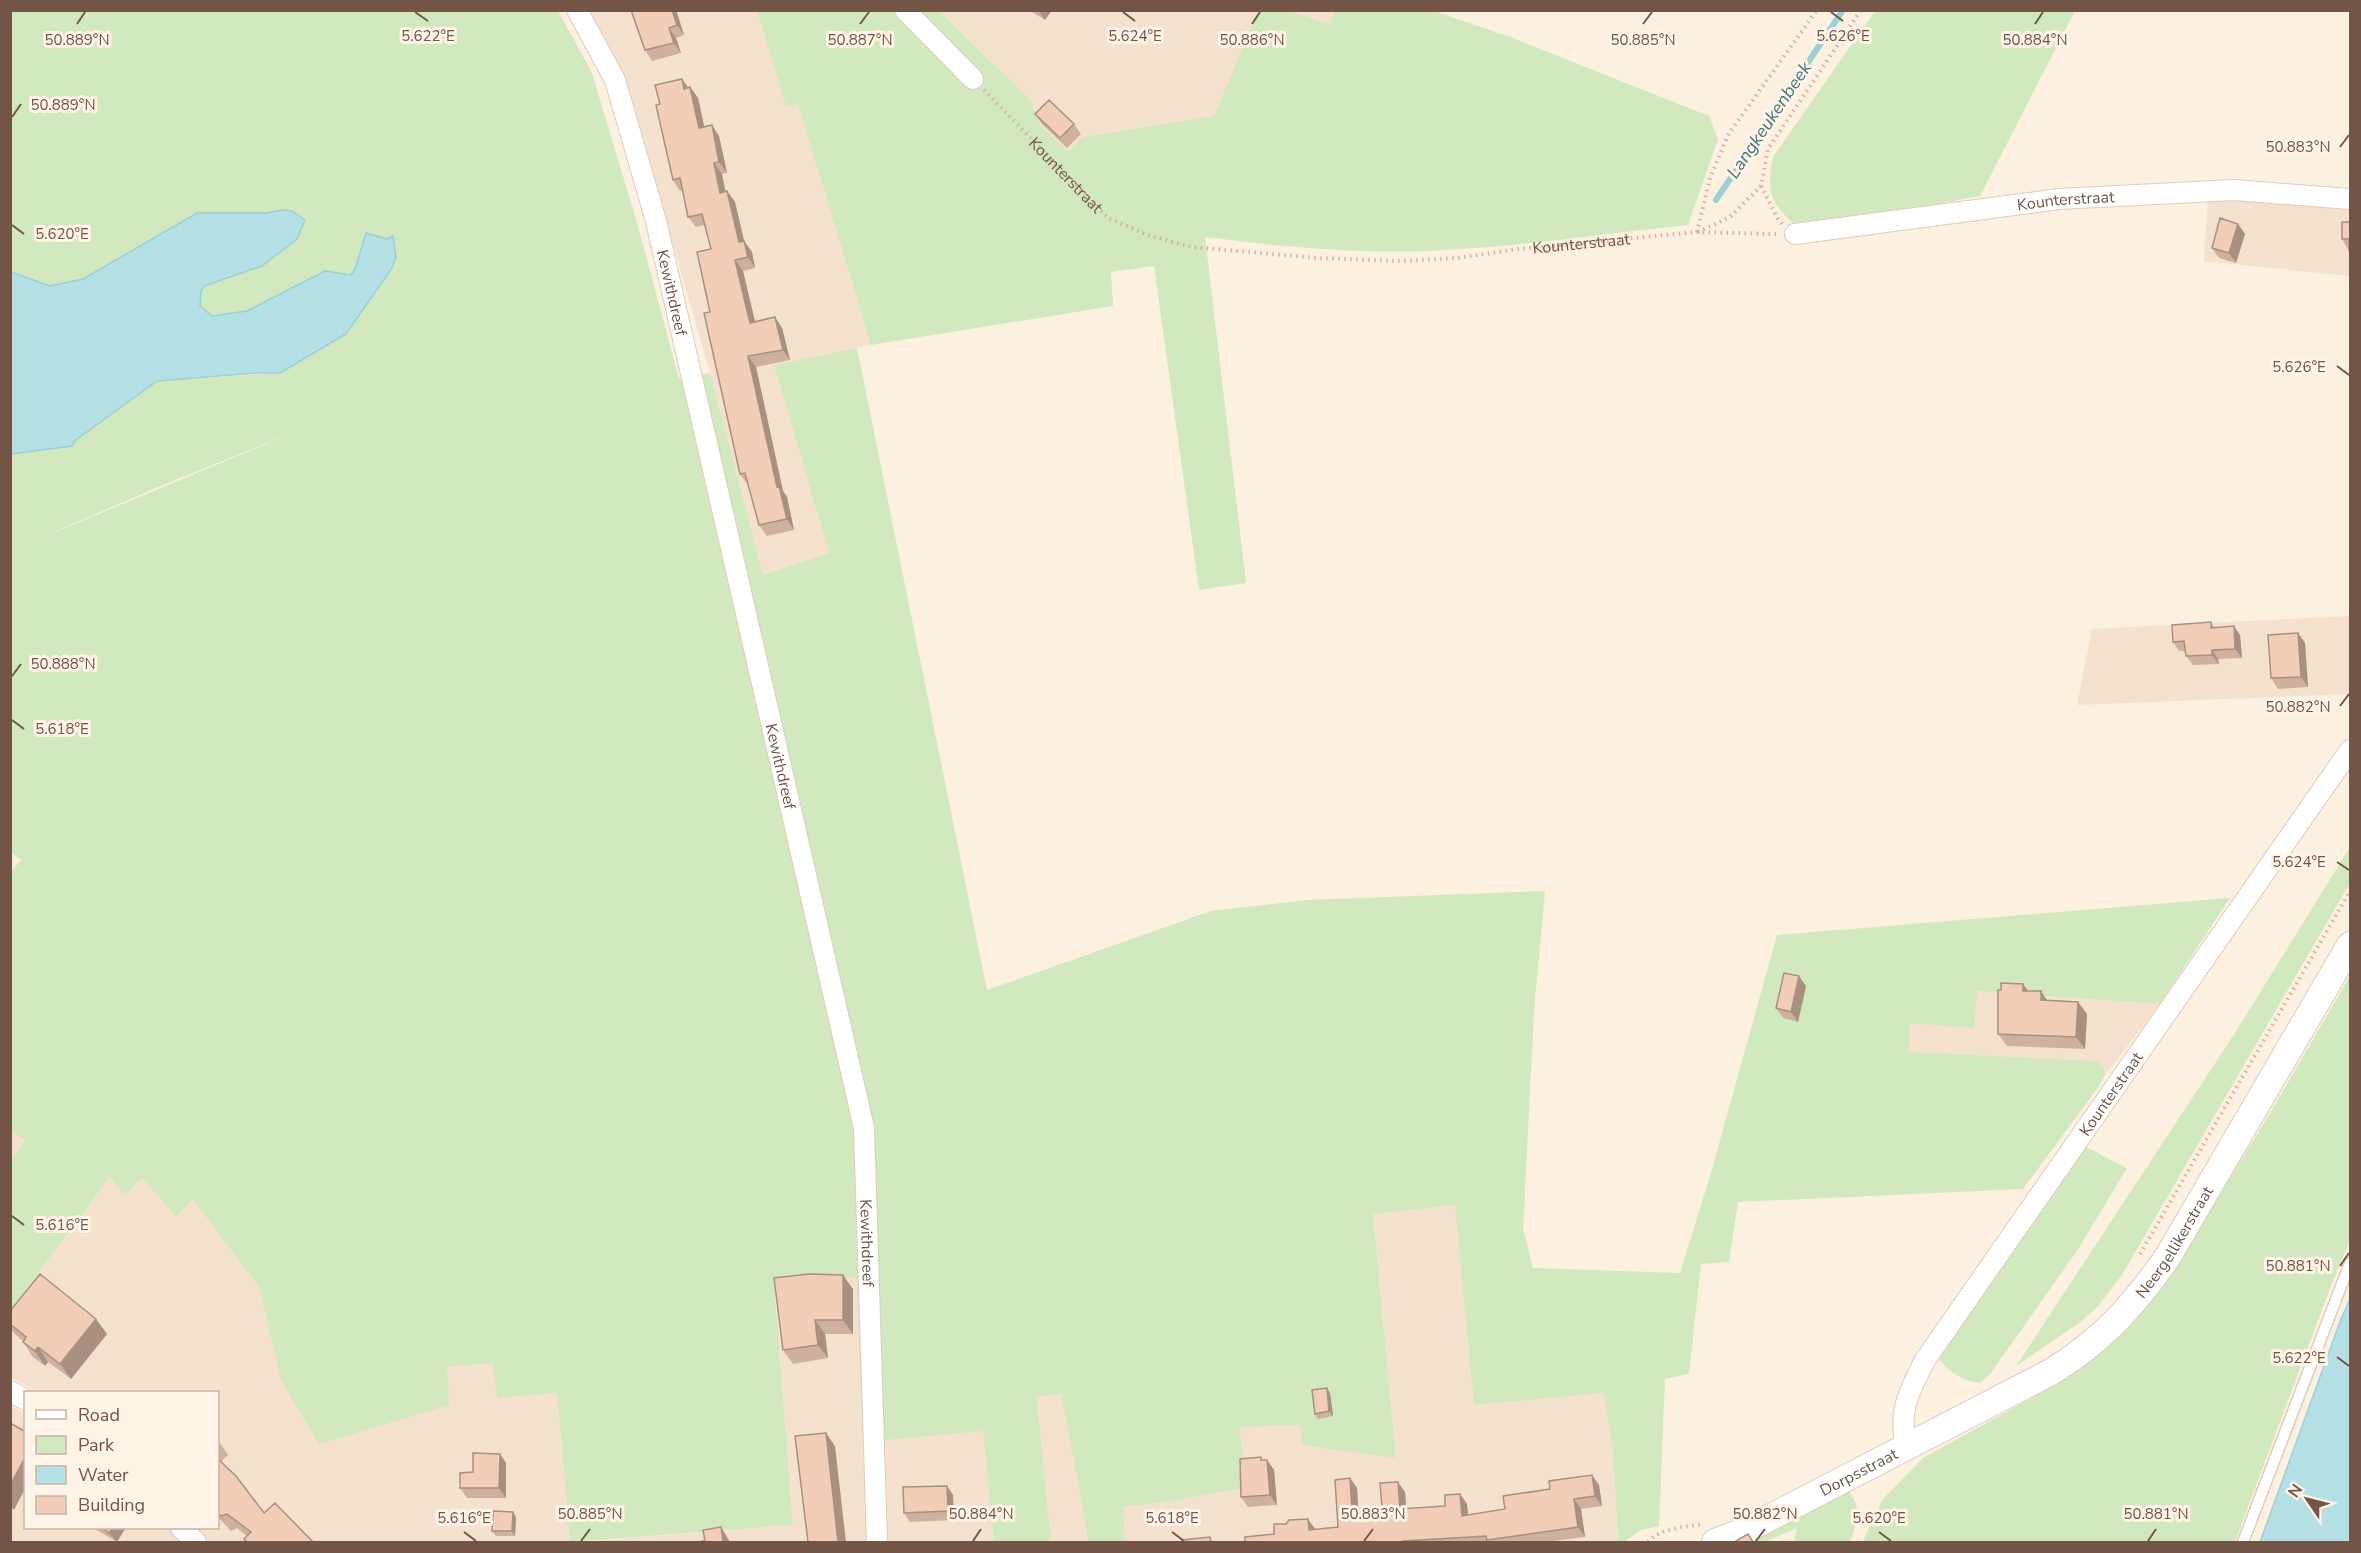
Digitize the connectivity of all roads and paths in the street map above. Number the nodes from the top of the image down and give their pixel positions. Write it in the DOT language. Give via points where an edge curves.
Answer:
graph roads {
  1 [pos="577,10"];
  2 [pos="904,10"];
  3 [pos="1817,10"];
  4 [pos="1861,10"];
  5 [pos="973,79"];
  6 [pos="1761,186"];
  7 [pos="2350,199"];
  8 [pos="1697,232"];
  9 [pos="1795,234"];
  10 [pos="2350,750"];
  11 [pos="2350,891"];
  12 [pos="2350,945"];
  13 [pos="2138,1259"];
  14 [pos="2350,1263"];
  15 [pos="10,1391"];
  16 [pos="24,1399"];
  17 [pos="1906,1448"];
  18 [pos="183,1529"];
  19 [pos="196,1542"];
  20 [pos="877,1542"];
  21 [pos="1715,1542"];
  22 [pos="2243,1542"];
  1 -- 20 [label="street, Kewithdreef" via="615,80 656,221 864,1128"];
  2 -- 5 [label="street"];
  3 -- 8 [label="path" via="1728,135 1710,178"];
  4 -- 6 [label="path" via="1768,149"];
  5 -- 8 [label="path, Kounterstraat" via="1108,218 1150,236 1192,247 1401,261"];
  6 -- 8 [label="path" via="1730,217"];
  6 -- 9 [label="path" via="1779,221"];
  7 -- 9 [label="street, Kounterstraat" via="2234,190 2059,199"];
  8 -- 9 [label="path, Kounterstraat"];
  10 -- 17 [label="street, Kounterstraat" via="1925,1360 1906,1397 1902,1429"];
  11 -- 13 [label="path"];
  12 -- 17 [label="street, Neergellikerstraat" via="2199,1206 2135,1302 2080,1354"];
  14 -- 22 [label="lane"];
  15 -- 16 [label="street"];
  17 -- 21 [label="street, Dorpsstraat"];
  18 -- 19 [label="street"];
}
